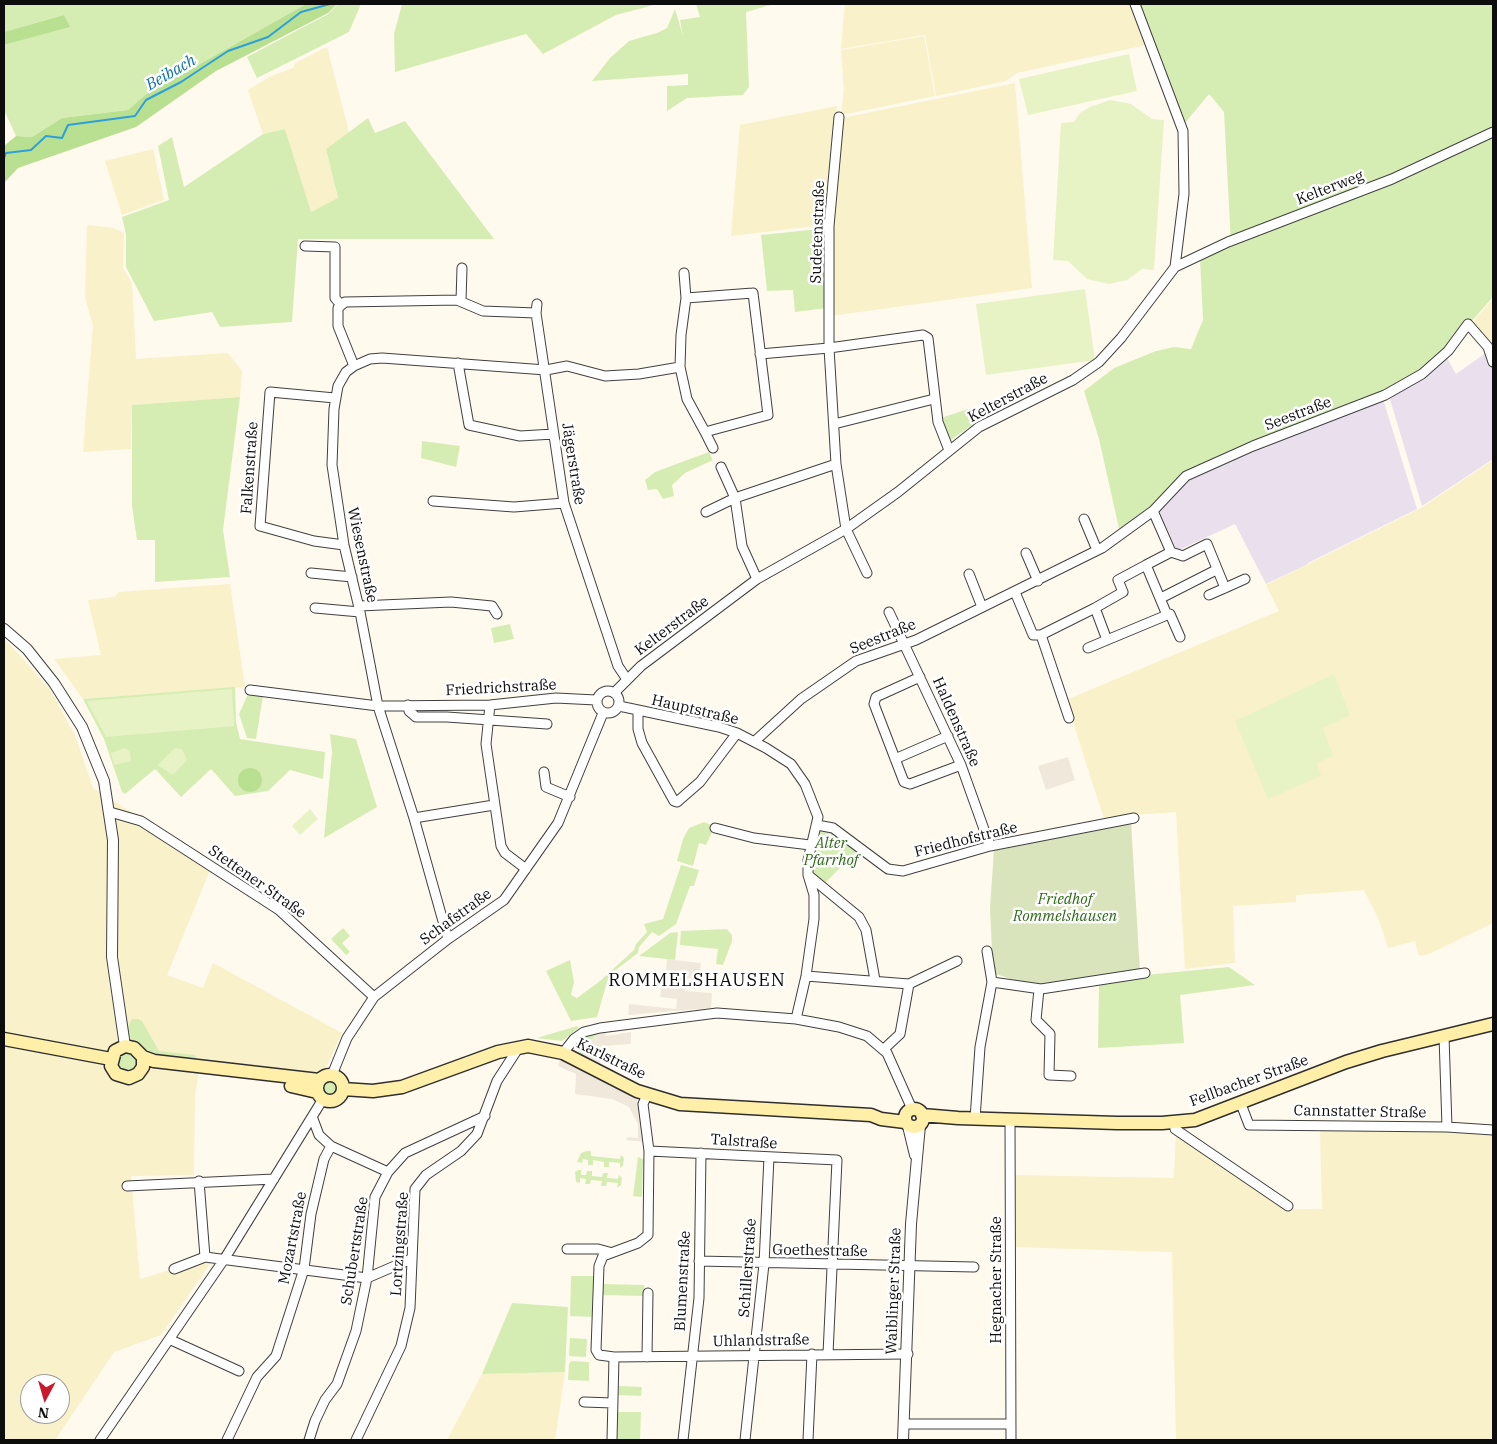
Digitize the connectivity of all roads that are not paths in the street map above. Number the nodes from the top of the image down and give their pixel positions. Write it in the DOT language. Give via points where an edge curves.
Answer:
graph roads {
  1 [pos="1135,4"];
  2 [pos="839,117"];
  3 [pos="1493,132"];
  4 [pos="306,246"];
  5 [pos="1175,267"];
  6 [pos="462,268"];
  7 [pos="684,273"];
  8 [pos="686,298"];
  9 [pos="461,301"];
  10 [pos="341,305"];
  11 [pos="829,348"];
  12 [pos="760,354"];
  13 [pos="1493,362"];
  14 [pos="458,363"];
  15 [pos="354,366"];
  16 [pos="680,367"];
  17 [pos="546,370"];
  18 [pos="335,398"];
  19 [pos="934,399"];
  20 [pos="834,424"];
  21 [pos="705,432"];
  22 [pos="554,434"];
  23 [pos="713,448"];
  24 [pos="949,450"];
  25 [pos="836,464"];
  26 [pos="721,467"];
  27 [pos="735,498"];
  28 [pos="433,501"];
  29 [pos="564,503"];
  30 [pos="1153,511"];
  31 [pos="706,512"];
  32 [pos="1084,519"];
  33 [pos="846,529"];
  34 [pos="344,545"];
  35 [pos="1097,550"];
  36 [pos="1171,552"];
  37 [pos="1026,553"];
  38 [pos="1146,565"];
  39 [pos="1216,570"];
  40 [pos="867,572"];
  41 [pos="311,573"];
  42 [pos="968,574"];
  43 [pos="352,578"];
  44 [pos="757,579"];
  45 [pos="1244,579"];
  46 [pos="1038,581"];
  47 [pos="1225,588"];
  48 [pos="1015,592"];
  49 [pos="1209,595"];
  50 [pos="1161,598"];
  51 [pos="982,607"];
  52 [pos="315,608"];
  53 [pos="1095,608"];
  54 [pos="360,609"];
  55 [pos="888,612"];
  56 [pos="497,614"];
  57 [pos="1167,615"];
  58 [pos="4,629"];
  59 [pos="1041,635"];
  60 [pos="1180,636"];
  61 [pos="1107,640"];
  62 [pos="906,644"];
  63 [pos="1088,648"];
  64 [pos="920,677"];
  65 [pos="626,678"];
  66 [pos="250,690"];
  67 [pos="614,692"];
  68 [pos="596,700"];
  69 [pos="408,705"];
  70 [pos="490,705"];
  71 [pos="378,706"];
  72 [pos="619,706"];
  73 [pos="638,711"];
  74 [pos="603,713"];
  75 [pos="1069,718"];
  76 [pos="488,721"];
  77 [pos="547,724"];
  78 [pos="737,733"];
  79 [pos="948,736"];
  80 [pos="755,741"];
  81 [pos="896,759"];
  82 [pos="962,765"];
  83 [pos="544,772"];
  84 [pos="570,797"];
  85 [pos="494,805"];
  86 [pos="110,812"];
  87 [pos="414,818"];
  88 [pos="1134,818"];
  89 [pos="816,825"];
  90 [pos="714,828"];
  91 [pos="810,845"];
  92 [pos="990,846"];
  93 [pos="526,869"];
  94 [pos="808,875"];
  95 [pos="448,939"];
  96 [pos="987,951"];
  97 [pos="957,961"];
  98 [pos="1146,973"];
  99 [pos="806,976"];
  100 [pos="875,980"];
  101 [pos="992,982"];
  102 [pos="909,984"];
  103 [pos="1039,988"];
  104 [pos="374,996"];
  105 [pos="796,1020"];
  106 [pos="1493,1024"];
  107 [pos="1444,1036"];
  108 [pos="4,1039"];
  109 [pos="125,1046"];
  110 [pos="519,1047"];
  111 [pos="884,1050"];
  112 [pos="563,1053"];
  113 [pos="111,1060"];
  114 [pos="142,1063"];
  115 [pos="332,1075"];
  116 [pos="1071,1076"];
  117 [pos="343,1089"];
  118 [pos="320,1090"];
  119 [pos="647,1095"];
  120 [pos="1241,1104"];
  121 [pos="485,1116"];
  122 [pos="313,1119"];
  123 [pos="914,1119"];
  124 [pos="975,1119"];
  125 [pos="1010,1119"];
  126 [pos="1174,1122"];
  127 [pos="1446,1127"];
  128 [pos="1493,1130"];
  129 [pos="331,1146"];
  130 [pos="649,1151"];
  131 [pos="701,1152"];
  132 [pos="769,1157"];
  133 [pos="388,1172"];
  134 [pos="274,1180"];
  135 [pos="199,1181"];
  136 [pos="127,1186"];
  137 [pos="1288,1206"];
  138 [pos="567,1249"];
  139 [pos="609,1252"];
  140 [pos="205,1257"];
  141 [pos="225,1258"];
  142 [pos="411,1259"];
  143 [pos="699,1261"];
  144 [pos="764,1264"];
  145 [pos="833,1264"];
  146 [pos="910,1266"];
  147 [pos="974,1267"];
  148 [pos="174,1269"];
  149 [pos="304,1270"];
  150 [pos="367,1278"];
  151 [pos="648,1293"];
  152 [pos="171,1340"];
  153 [pos="812,1354"];
  154 [pos="828,1354"];
  155 [pos="908,1354"];
  156 [pos="755,1355"];
  157 [pos="691,1356"];
  158 [pos="614,1357"];
  159 [pos="647,1357"];
  160 [pos="239,1371"];
  161 [pos="584,1402"];
  162 [pos="613,1403"];
  163 [pos="904,1424"];
  164 [pos="1011,1424"];
  165 [pos="100,1440"];
  166 [pos="227,1440"];
  167 [pos="309,1440"];
  168 [pos="356,1440"];
  169 [pos="612,1440"];
  170 [pos="683,1440"];
  171 [pos="745,1440"];
  172 [pos="808,1440"];
  173 [pos="903,1440"];
  174 [pos="1011,1440"];
  1 -- 5 [label="street" via="1183,131 1184,194"];
  2 -- 11 [label="street, Sudetenstraße" via="829,226"];
  3 -- 5 [label="street, Kelterweg" via="1392,179 1228,242"];
  4 -- 10 [label="street" via="335,247 335,298"];
  5 -- 24 [label="street, Kelterstraße" via="1099,362 1073,380 979,426"];
  6 -- 9 [label="street"];
  7 -- 8 [label="street"];
  8 -- 12 [label="street" via="753,293"];
  8 -- 16 [label="street"];
  9 -- 10 [label="street" via="351,301"];
  9 -- 17 [label="street, Jägerstraße" via="483,310 537,309"];
  10 -- 15 [label="street" via="338,326"];
  11 -- 12 [label="street"];
  11 -- 19 [label="street" via="923,335 928,338"];
  11 -- 20 [label="street, Sudetenstraße"];
  12 -- 21 [label="street" via="768,415"];
  13 -- 30 [label="street, Seestraße" via="1488,347 1468,324 1448,351 1422,374 1385,395 1253,446 1186,476"];
  14 -- 15 [label="street" via="382,358"];
  14 -- 17 [label="street"];
  14 -- 22 [label="street" via="469,425 520,436"];
  15 -- 18 [label="street, Wiesenstraße" via="342,379"];
  16 -- 17 [label="street" via="612,377 567,366"];
  16 -- 21 [label="street" via="688,399"];
  17 -- 22 [label="street, Jägerstraße"];
  18 -- 34 [label="street, Wiesenstraße" via="332,464"];
  18 -- 34 [label="street, Falkenstraße" via="270,392 260,526 314,541"];
  19 -- 20 [label="street"];
  19 -- 24 [label="street" via="938,422"];
  20 -- 25 [label="street, Sudetenstraße"];
  21 -- 23 [label="street"];
  22 -- 29 [label="street, Jägerstraße"];
  24 -- 33 [label="street, Kelterstraße"];
  25 -- 27 [label="street"];
  25 -- 33 [label="street, Sudetenstraße"];
  26 -- 27 [label="street"];
  27 -- 31 [label="street"];
  27 -- 44 [label="street" via="742,546"];
  28 -- 29 [label="street" via="514,507"];
  29 -- 65 [label="street, Jägerstraße" via="618,666"];
  30 -- 35 [label="street, Seestraße"];
  30 -- 36 [label="street"];
  32 -- 35 [label="street"];
  33 -- 40 [label="street"];
  33 -- 44 [label="street, Kelterstraße"];
  34 -- 43 [label="street, Wiesenstraße"];
  35 -- 46 [label="street, Seestraße"];
  36 -- 38 [label="street"];
  36 -- 39 [label="street" via="1183,556 1207,544 1218,566"];
  37 -- 46 [label="street"];
  38 -- 50 [label="street"];
  38 -- 53 [label="street" via="1118,580 1123,592"];
  39 -- 47 [label="street"];
  39 -- 50 [label="street"];
  41 -- 43 [label="street"];
  42 -- 51 [label="street"];
  43 -- 54 [label="street, Wiesenstraße"];
  44 -- 65 [label="street, Kelterstraße"];
  45 -- 47 [label="street"];
  46 -- 48 [label="street, Seestraße"];
  47 -- 49 [label="street"];
  48 -- 51 [label="street, Seestraße"];
  48 -- 59 [label="street" via="1033,635"];
  50 -- 57 [label="street"];
  51 -- 62 [label="street, Seestraße"];
  52 -- 54 [label="street"];
  53 -- 59 [label="street"];
  53 -- 61 [label="street"];
  54 -- 56 [label="street" via="451,602 492,606"];
  54 -- 71 [label="street, Wiesenstraße"];
  55 -- 62 [label="street, Haldenstraße"];
  57 -- 60 [label="street" via="1170,614"];
  57 -- 61 [label="street"];
  58 -- 86 [label="street" via="27,650 54,683 82,727 104,781"];
  59 -- 75 [label="street"];
  61 -- 63 [label="street"];
  62 -- 64 [label="street, Haldenstraße"];
  62 -- 80 [label="street, Seestraße" via="856,661 801,699"];
  64 -- 79 [label="street, Haldenstraße"];
  64 -- 81 [label="street" via="876,697 874,704"];
  65 -- 67 [label="street, Kelterstraße"];
  66 -- 71 [label="street, Friedrichstraße"];
  67 -- 68 [label="street" via="604,691"];
  67 -- 72 [label="street"];
  68 -- 70 [label="street, Friedrichstraße" via="556,698"];
  68 -- 74 [label="street"];
  69 -- 70 [label="street, Friedrichstraße"];
  69 -- 71 [label="street, Friedrichstraße"];
  69 -- 76 [label="street, Friedrichstraße" via="416,717"];
  70 -- 76 [label="street"];
  71 -- 87 [label="street, Wiesenstraße"];
  72 -- 73 [label="street, Hauptstraße"];
  72 -- 74 [label="street" via="612,713"];
  73 -- 78 [label="street, Hauptstraße"];
  73 -- 78 [label="street" via="642,743 677,802 700,782"];
  74 -- 84 [label="street, Schafstraße"];
  76 -- 77 [label="street, Friedrichstraße"];
  76 -- 85 [label="street" via="486,744"];
  78 -- 80 [label="street, Hauptstraße"];
  79 -- 81 [label="street"];
  79 -- 82 [label="street, Haldenstraße"];
  80 -- 89 [label="street, Hauptstraße" via="791,764 806,784 815,807"];
  81 -- 82 [label="street" via="904,782 910,784"];
  82 -- 92 [label="street, Haldenstraße"];
  83 -- 84 [label="street" via="546,787"];
  84 -- 93 [label="street, Schafstraße" via="558,823"];
  85 -- 87 [label="street"];
  85 -- 93 [label="street" via="501,846"];
  86 -- 104 [label="street, Stettener Straße" via="141,821 278,910"];
  86 -- 109 [label="street" via="114,867 112,956"];
  87 -- 95 [label="street, Wiesenstraße"];
  88 -- 92 [label="street, Friedhofstraße"];
  89 -- 91 [label="street, Hauptstraße"];
  89 -- 92 [label="street, Friedhofstraße" via="833,828 888,868 903,871"];
  90 -- 91 [label="street" via="754,838"];
  91 -- 94 [label="street, Hauptstraße"];
  93 -- 95 [label="street, Schafstraße" via="504,900"];
  94 -- 99 [label="street, Hauptstraße" via="814,894 814,913"];
  94 -- 100 [label="street" via="859,917 866,930"];
  95 -- 104 [label="street, Schafstraße"];
  96 -- 101 [label="street"];
  97 -- 102 [label="street"];
  98 -- 103 [label="street"];
  99 -- 100 [label="street"];
  99 -- 105 [label="street, Hauptstraße"];
  100 -- 102 [label="street"];
  101 -- 103 [label="street"];
  101 -- 124 [label="street" via="980,1047"];
  102 -- 111 [label="street" via="900,1034"];
  103 -- 116 [label="street" via="1036,1020 1050,1034 1049,1075"];
  104 -- 115 [label="street, Schafstraße" via="347,1038"];
  105 -- 111 [label="street" via="839,1027 867,1036"];
  105 -- 112 [label="street" via="717,1013 620,1025 584,1032"];
  106 -- 107 [label="main road, Fellbacher Straße"];
  107 -- 120 [label="main road, Fellbacher Straße" via="1346,1062"];
  107 -- 127 [label="street"];
  108 -- 113 [label="main road"];
  109 -- 113 [label="main road" via="115,1051"];
  109 -- 114 [label="main road" via="134,1048"];
  110 -- 112 [label="main road, Karlstraße"];
  110 -- 117 [label="main road, Karlstraße" via="402,1087 373,1091"];
  110 -- 121 [label="street, Lortzingstraße" via="497,1081"];
  111 -- 123 [label="street"];
  112 -- 119 [label="main road, Karlstraße"];
  113 -- 114 [label="main road" via="113,1070 124,1078 134,1077"];
  114 -- 118 [label="main road" via="154,1061"];
  115 -- 117 [label="main road" via="339,1079"];
  115 -- 118 [label="main road" via="324,1076"];
  117 -- 118 [label="main road" via="335,1100"];
  118 -- 122 [label="street"];
  119 -- 123 [label="main road, Karlstraße" via="708,1107 871,1115 880,1112"];
  119 -- 130 [label="street" via="643,1104"];
  120 -- 126 [label="main road, Fellbacher Straße" via="1195,1120"];
  120 -- 127 [label="street, Cannstatter Straße" via="1250,1125"];
  121 -- 133 [label="street, Schubertstraße" via="404,1153"];
  121 -- 142 [label="street, Lortzingstraße" via="477,1134 461,1151 426,1175 415,1189"];
  122 -- 129 [label="street" via="319,1135"];
  122 -- 134 [label="street"];
  123 -- 124 [label="main road, Fellbacher Straße"];
  123 -- 146 [label="street, Waiblinger Straße" via="916,1159"];
  124 -- 125 [label="main road, Fellbacher Straße"];
  125 -- 126 [label="main road, Fellbacher Straße"];
  125 -- 164 [label="street, Hegnacher Straße"];
  126 -- 137 [label="street" via="1175,1129"];
  127 -- 128 [label="street, Cannstatter Straße"];
  129 -- 133 [label="street"];
  129 -- 149 [label="street, Mozartstraße" via="324,1159 311,1214"];
  130 -- 131 [label="street, Talstraße"];
  130 -- 139 [label="street" via="648,1235 638,1244"];
  131 -- 132 [label="street, Talstraße"];
  131 -- 143 [label="street, Blumenstraße"];
  132 -- 144 [label="street, Schillerstraße"];
  132 -- 145 [label="street, Talstraße" via="837,1160"];
  133 -- 150 [label="street, Schubertstraße" via="375,1197"];
  134 -- 135 [label="street"];
  134 -- 141 [label="street"];
  135 -- 136 [label="street"];
  135 -- 140 [label="street"];
  138 -- 139 [label="street"];
  139 -- 158 [label="street" via="603,1256 599,1266 596,1350 599,1355"];
  140 -- 141 [label="street"];
  140 -- 148 [label="street"];
  141 -- 149 [label="street"];
  141 -- 152 [label="street"];
  142 -- 150 [label="street"];
  142 -- 168 [label="street, Lortzingstraße" via="410,1308 401,1346"];
  143 -- 144 [label="street, Goethestraße"];
  143 -- 157 [label="street, Blumenstraße"];
  144 -- 145 [label="street, Goethestraße"];
  144 -- 156 [label="street, Schillerstraße"];
  145 -- 146 [label="street, Goethestraße"];
  145 -- 154 [label="street"];
  146 -- 147 [label="street, Goethestraße"];
  146 -- 155 [label="street, Waiblinger Straße"];
  149 -- 150 [label="street"];
  149 -- 166 [label="street, Mozartstraße" via="276,1356 257,1377"];
  150 -- 167 [label="street, Schubertstraße" via="353,1340 337,1384 322,1407"];
  151 -- 159 [label="street"];
  152 -- 160 [label="street"];
  152 -- 165 [label="street"];
  153 -- 154 [label="street, Uhlandstraße"];
  153 -- 156 [label="street, Uhlandstraße"];
  153 -- 172 [label="street"];
  154 -- 155 [label="street, Uhlandstraße"];
  155 -- 163 [label="street, Waiblinger Straße"];
  156 -- 157 [label="street, Uhlandstraße"];
  156 -- 171 [label="street, Schillerstraße"];
  157 -- 159 [label="street, Uhlandstraße"];
  157 -- 170 [label="street, Blumenstraße"];
  158 -- 159 [label="street, Uhlandstraße"];
  158 -- 162 [label="street"];
  161 -- 162 [label="street"];
  162 -- 169 [label="street"];
  163 -- 164 [label="street"];
  163 -- 173 [label="street, Waiblinger Straße"];
  164 -- 174 [label="street, Hegnacher Straße"];
}
